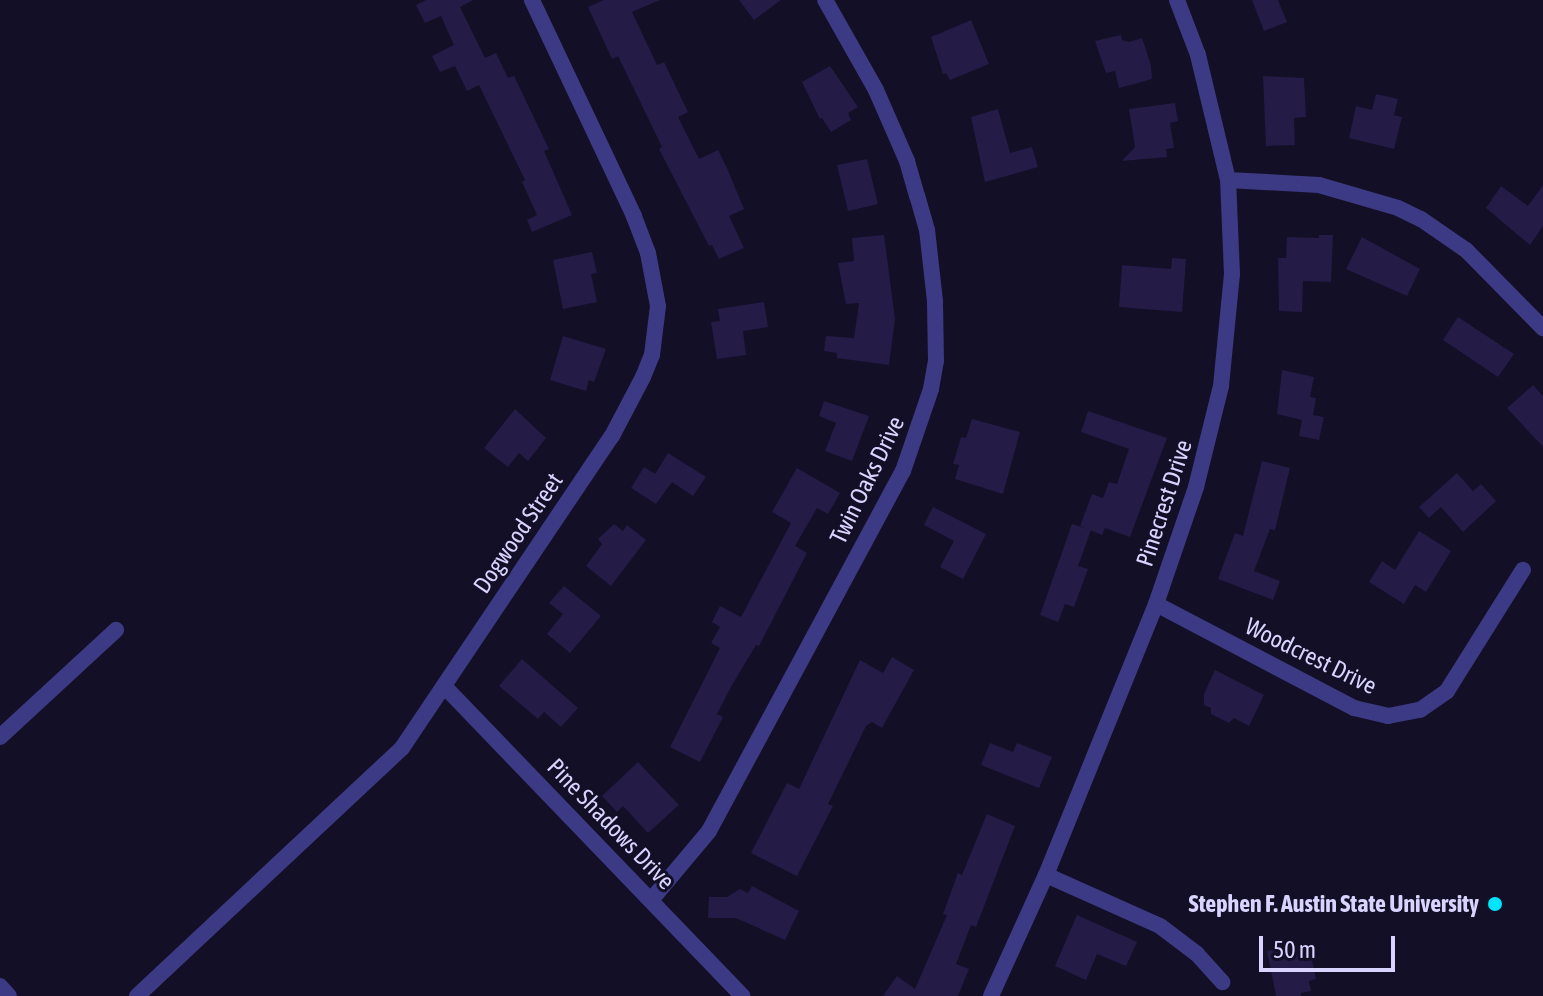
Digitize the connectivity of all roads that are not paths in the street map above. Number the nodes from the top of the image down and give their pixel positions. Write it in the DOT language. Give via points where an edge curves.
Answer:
graph roads {
  1 [pos="532,0"];
  2 [pos="825,0"];
  3 [pos="1177,0"];
  4 [pos="1228,180"];
  5 [pos="1543,328"];
  6 [pos="1523,570"];
  7 [pos="1156,604"];
  8 [pos="116,630"];
  9 [pos="445,687"];
  10 [pos="0,737"];
  11 [pos="1046,875"];
  12 [pos="652,899"];
  13 [pos="1222,982"];
  14 [pos="0,986"];
  15 [pos="9,996"];
  16 [pos="137,996"];
  17 [pos="742,996"];
  18 [pos="991,996"];
  1 -- 9 [label="street, Dogwood Street" via="634,216 656,283 657,329 643,377 618,425"];
  2 -- 12 [label="street, Twin Oaks Drive" via="892,124 924,219 937,332 931,389 903,471 709,831"];
  3 -- 4 [label="street, Pinecrest Drive" via="1198,55"];
  4 -- 5 [label="street" via="1319,185 1398,208 1466,250"];
  4 -- 7 [label="street, Pinecrest Drive" via="1232,274 1221,386 1200,474"];
  6 -- 7 [label="street, Woodcrest Drive" via="1447,691 1420,710 1388,716 1354,708"];
  7 -- 11 [label="street, Pinecrest Drive"];
  8 -- 10 [label="street"];
  9 -- 12 [label="street, Pine Shadows Drive"];
  9 -- 16 [label="street, Dogwood Street" via="388,763"];
  11 -- 13 [label="street" via="1160,926 1197,954"];
  11 -- 18 [label="street, Pinecrest Drive"];
  12 -- 17 [label="street, Pine Shadows Drive"];
  14 -- 15 [label="street"];
}
